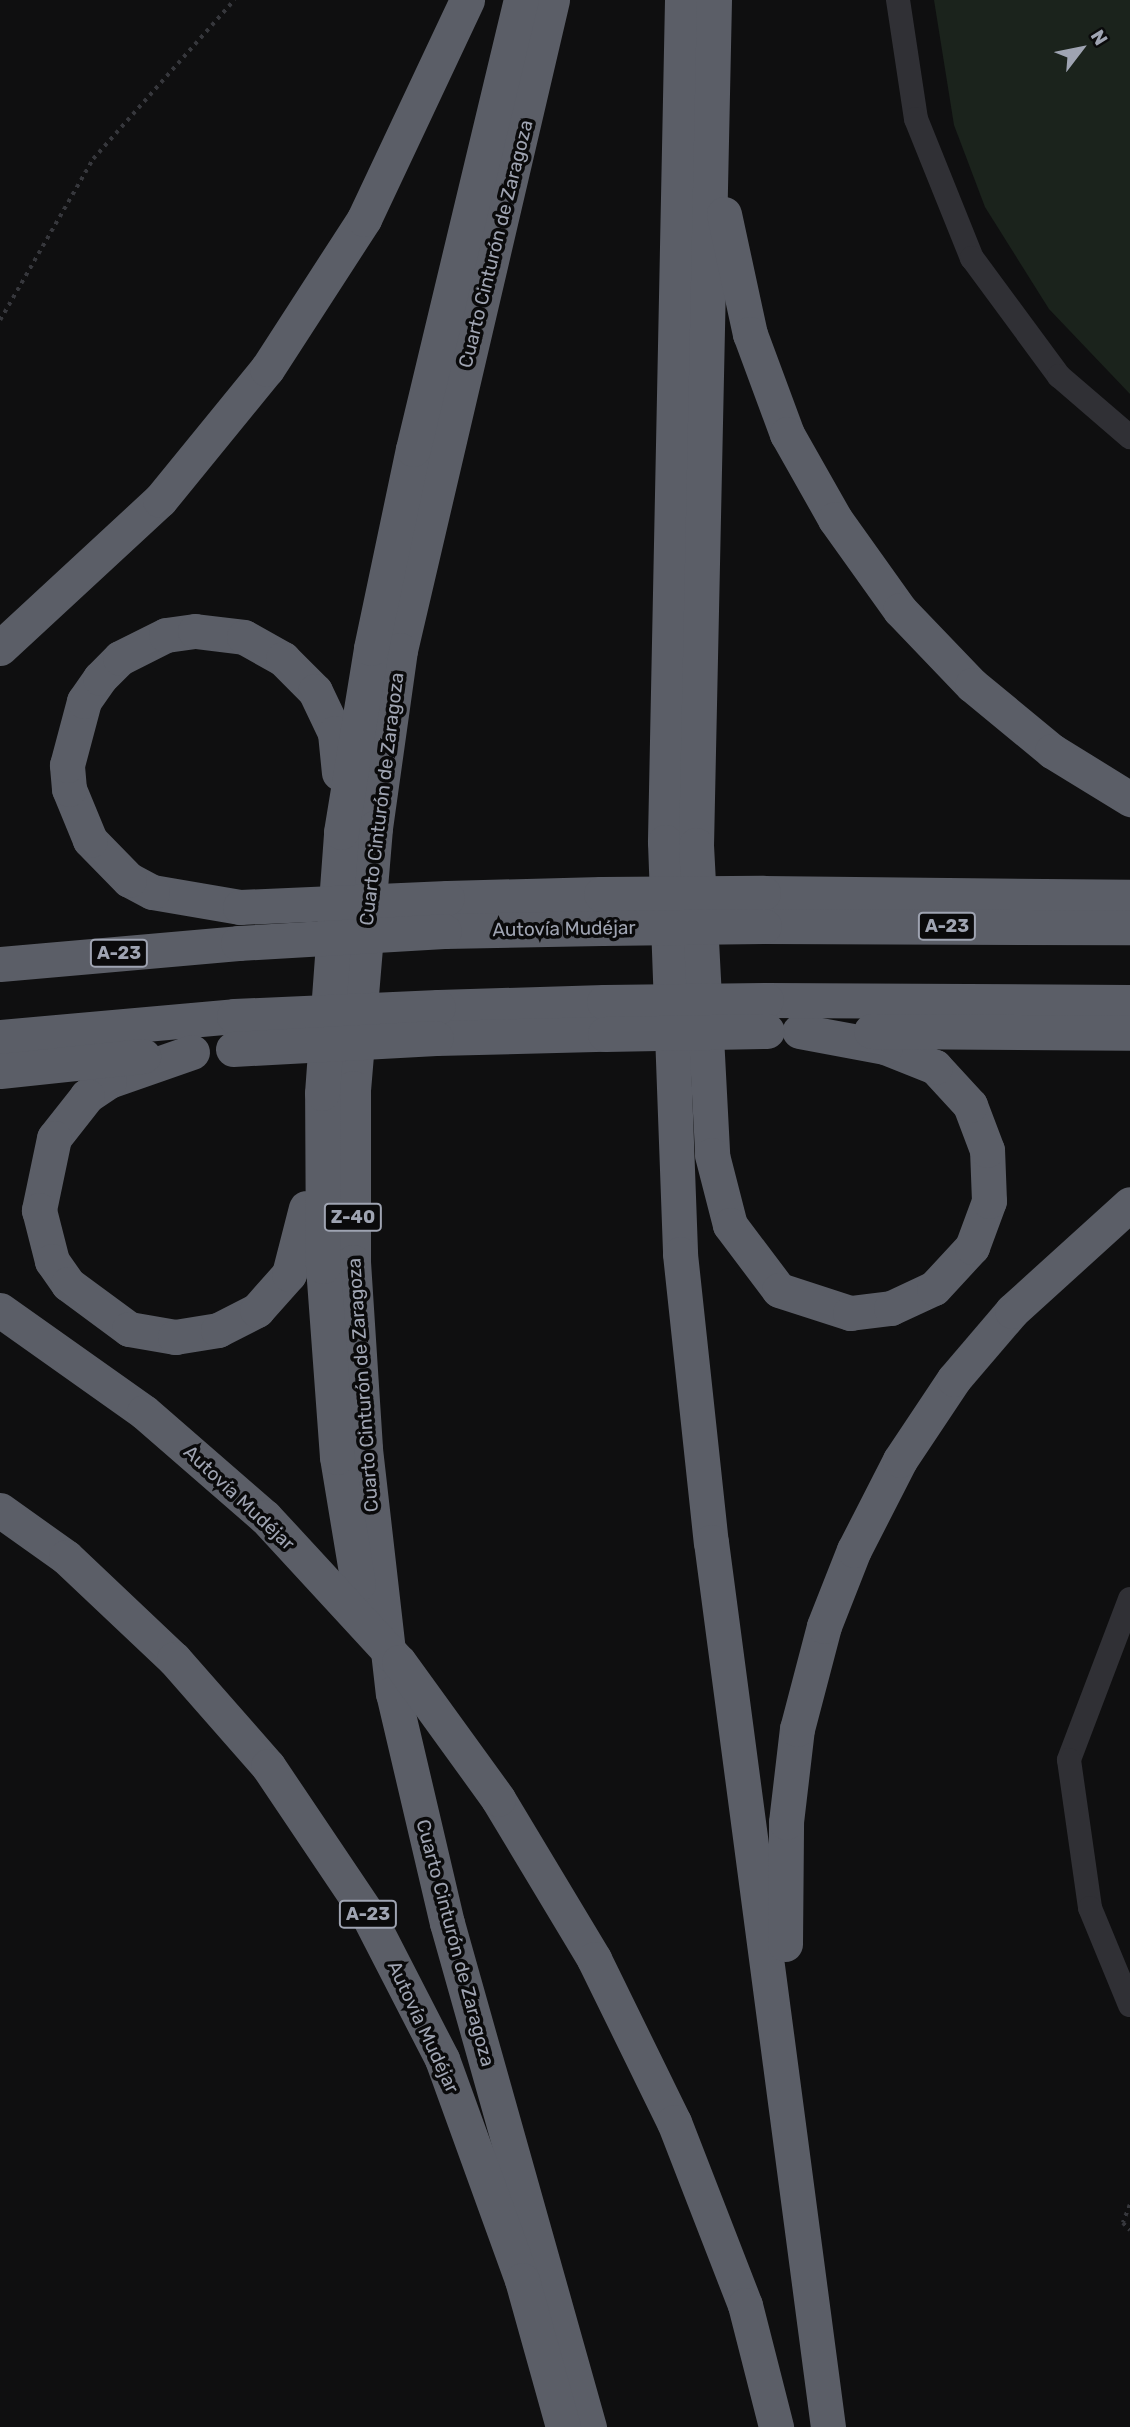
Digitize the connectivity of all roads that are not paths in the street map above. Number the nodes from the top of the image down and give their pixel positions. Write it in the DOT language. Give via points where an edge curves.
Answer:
graph roads {
  1 [pos="467,0"];
  2 [pos="521,0"];
  3 [pos="552,0"];
  4 [pos="682,0"];
  5 [pos="713,0"];
  6 [pos="898,0"];
  7 [pos="711,93"];
  8 [pos="1130,437"];
  9 [pos="0,648"];
  10 [pos="1130,799"];
  11 [pos="341,832"];
  12 [pos="1130,897"];
  13 [pos="763,910"];
  14 [pos="446,914"];
  15 [pos="1130,926"];
  16 [pos="0,964"];
  17 [pos="1130,1002"];
  18 [pos="777,1021"];
  19 [pos="233,1032"];
  20 [pos="1130,1033"];
  21 [pos="0,1037"];
  22 [pos="192,1052"];
  23 [pos="0,1071"];
  24 [pos="321,1093"];
  25 [pos="1130,1204"];
  26 [pos="0,1310"];
  27 [pos="0,1510"];
  28 [pos="1130,1599"];
  29 [pos="447,1923"];
  30 [pos="1130,2005"];
  31 [pos="824,2383"];
  32 [pos="563,2427"];
  33 [pos="589,2427"];
  34 [pos="776,2427"];
  35 [pos="828,2427"];
  1 -- 9 [label="highway" via="364,219 267,369 160,500"];
  2 -- 11 [label="highway" via="410,462"];
  3 -- 29 [label="highway, Cuarto Cinturón de Zaragoza / Z-40" via="400,650 375,828 353,1088 353,1262 365,1449 393,1693"];
  4 -- 31 [label="highway" via="665,842 680,1254 711,1542"];
  5 -- 7 [label="highway"];
  6 -- 8 [label="street" via="919,130 972,258 1059,376"];
  7 -- 10 [label="highway" via="728,245 750,334 787,434 835,519 900,610 972,685 1052,751"];
  7 -- 18 [label="highway" via="696,845 712,1155 730,1225 779,1290 850,1313 891,1308 934,1288 972,1247 989,1201 992,1174 970,1105 935,1067 885,1047"];
  11 -- 14 [label="highway, bridge" via="335,733 315,691 283,659 244,637 195,631 166,635 120,658 84,701 72,737 69,789 89,840 129,880 180,902"];
  11 -- 24 [label="highway"];
  12 -- 13 [label="highway"];
  13 -- 14 [label="highway, Autovía Mudéjar / A-23, bridge"];
  13 -- 15 [label="highway, Autovía Mudéjar / A-23"];
  14 -- 16 [label="highway, Autovía Mudéjar / A-23, bridge" via="238,943"];
  17 -- 18 [label="highway"];
  18 -- 19 [label="highway, bridge" via="604,1018"];
  18 -- 20 [label="highway"];
  19 -- 21 [label="highway"];
  19 -- 22 [label="highway"];
  22 -- 23 [label="highway"];
  22 -- 24 [label="highway" via="140,1067 87,1096 54,1138 44,1165 39,1210 52,1261 88,1304 129,1329 192,1337 238,1322 274,1293 299,1253"];
  24 -- 29 [label="highway" via="323,1266 337,1457 377,1698"];
  25 -- 31 [label="highway" via="1012,1311 954,1379 900,1460 824,1626 797,1729 782,1906"];
  26 -- 34 [label="highway, Autovía Mudéjar, bridge" via="144,1412 265,1517 399,1662 498,1799 594,1959 674,2122 745,2305"];
  27 -- 32 [label="highway, Autovía Mudéjar / A-23" via="66,1557 174,1659 268,1766 368,1915 442,2059 522,2280"];
  28 -- 30 [label="street" via="1069,1760 1090,1908"];
  29 -- 33 [label="highway, Cuarto Cinturón de Zaragoza / Z-40"];
  31 -- 35 [label="highway"];
}
